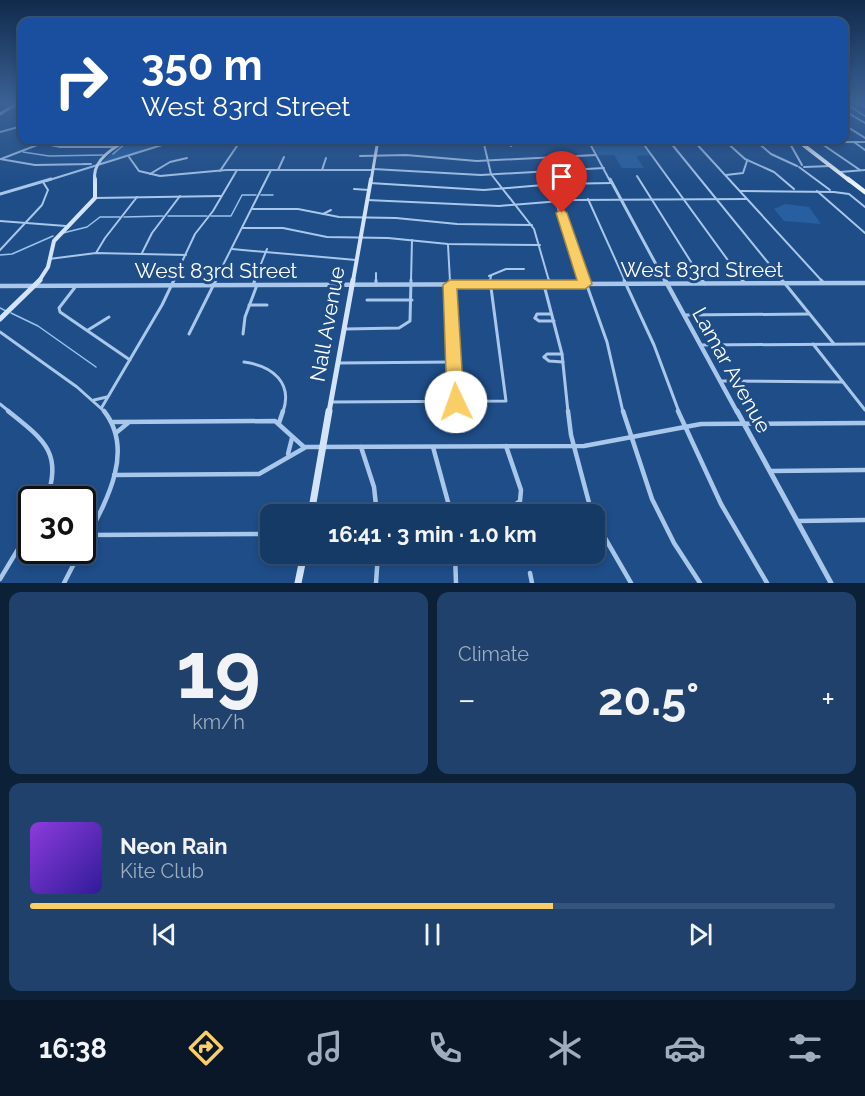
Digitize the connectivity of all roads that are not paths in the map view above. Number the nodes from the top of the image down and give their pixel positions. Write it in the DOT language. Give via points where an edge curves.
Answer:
graph roads {
  1 [pos="852,130"];
  2 [pos="865,140"];
  3 [pos="848,141"];
  4 [pos="853,142"];
  5 [pos="38,144"];
  6 [pos="45,144"];
  7 [pos="121,144"];
  8 [pos="167,144"];
  9 [pos="235,144"];
  10 [pos="378,144"];
  11 [pos="484,144"];
  12 [pos="590,144"];
  13 [pos="643,144"];
  14 [pos="672,144"];
  15 [pos="697,144"];
  16 [pos="728,144"];
  17 [pos="759,144"];
  18 [pos="790,144"];
  19 [pos="806,144"];
  20 [pos="822,144"];
  21 [pos="116,147"];
  22 [pos="865,150"];
  23 [pos="376,155"];
  24 [pos="596,155"];
  25 [pos="360,156"];
  26 [pos="129,157"];
  27 [pos="284,157"];
  28 [pos="187,158"];
  29 [pos="326,158"];
  30 [pos="0,159"];
  31 [pos="487,160"];
  32 [pos="747,161"];
  33 [pos="83,164"];
  34 [pos="98,164"];
  35 [pos="801,166"];
  36 [pos="833,166"];
  37 [pos="604,168"];
  38 [pos="373,169"];
  39 [pos="237,170"];
  40 [pos="271,170"];
  41 [pos="278,170"];
  42 [pos="322,170"];
  43 [pos="860,170"];
  44 [pos="865,170"];
  45 [pos="220,171"];
  46 [pos="840,172"];
  47 [pos="491,174"];
  48 [pos="149,175"];
  49 [pos="726,175"];
  50 [pos="637,176"];
  51 [pos="43,182"];
  52 [pos="612,183"];
  53 [pos="370,187"];
  54 [pos="354,189"];
  55 [pos="502,189"];
  56 [pos="823,189"];
  57 [pos="795,190"];
  58 [pos="816,190"];
  59 [pos="740,191"];
  60 [pos="865,192"];
  61 [pos="0,194"];
  62 [pos="180,196"];
  63 [pos="220,196"];
  64 [pos="137,197"];
  65 [pos="95,198"];
  66 [pos="588,199"];
  67 [pos="620,199"];
  68 [pos="652,199"];
  69 [pos="684,199"];
  70 [pos="715,199"];
  71 [pos="747,199"];
  72 [pos="367,200"];
  73 [pos="555,201"];
  74 [pos="517,205"];
  75 [pos="865,207"];
  76 [pos="252,209"];
  77 [pos="323,214"];
  78 [pos="328,215"];
  79 [pos="364,218"];
  80 [pos="0,221"];
  81 [pos="24,223"];
  82 [pos="532,225"];
  83 [pos="66,226"];
  84 [pos="242,228"];
  85 [pos="865,234"];
  86 [pos="360,238"];
  87 [pos="412,240"];
  88 [pos="448,244"];
  89 [pos="540,245"];
  90 [pos="232,249"];
  91 [pos="267,249"];
  92 [pos="0,250"];
  93 [pos="96,253"];
  94 [pos="142,253"];
  95 [pos="186,255"];
  96 [pos="49,259"];
  97 [pos="356,260"];
  98 [pos="524,269"];
  99 [pos="376,273"];
  100 [pos="865,283"];
  101 [pos="544,284"];
  102 [pos="550,284"];
  103 [pos="585,284"];
  104 [pos="626,284"];
  105 [pos="666,284"];
  106 [pos="705,284"];
  107 [pos="745,284"];
  108 [pos="784,284"];
  109 [pos="824,284"];
  110 [pos="170,285"];
  111 [pos="213,285"];
  112 [pos="255,285"];
  113 [pos="352,285"];
  114 [pos="376,285"];
  115 [pos="412,285"];
  116 [pos="450,285"];
  117 [pos="489,285"];
  118 [pos="0,286"];
  119 [pos="34,286"];
  120 [pos="76,286"];
  121 [pos="367,300"];
  122 [pos="412,300"];
  123 [pos="249,305"];
  124 [pos="267,305"];
  125 [pos="552,314"];
  126 [pos="809,314"];
  127 [pos="683,315"];
  128 [pos="109,317"];
  129 [pos="0,319"];
  130 [pos="554,321"];
  131 [pos="344,329"];
  132 [pos="88,330"];
  133 [pos="0,332"];
  134 [pos="189,334"];
  135 [pos="243,334"];
  136 [pos="813,344"];
  137 [pos="834,344"];
  138 [pos="699,345"];
  139 [pos="865,345"];
  140 [pos="137,347"];
  141 [pos="123,352"];
  142 [pos="562,354"];
  143 [pos="130,360"];
  144 [pos="244,362"];
  145 [pos="454,362"];
  146 [pos="563,362"];
  147 [pos="338,363"];
  148 [pos="720,381"];
  149 [pos="843,382"];
  150 [pos="109,396"];
  151 [pos="94,400"];
  152 [pos="331,402"];
  153 [pos="456,402"];
  154 [pos="0,404"];
  155 [pos="102,407"];
  156 [pos="865,410"];
  157 [pos="113,422"];
  158 [pos="131,422"];
  159 [pos="279,423"];
  160 [pos="865,423"];
  161 [pos="743,424"];
  162 [pos="686,426"];
  163 [pos="117,434"];
  164 [pos="292,438"];
  165 [pos="631,438"];
  166 [pos="506,446"];
  167 [pos="574,446"];
  168 [pos="306,447"];
  169 [pos="323,447"];
  170 [pos="361,447"];
  171 [pos="433,447"];
  172 [pos="288,456"];
  173 [pos="769,471"];
  174 [pos="865,471"];
  175 [pos="114,475"];
  176 [pos="50,486"];
  177 [pos="312,504"];
  178 [pos="376,504"];
  179 [pos="448,504"];
  180 [pos="516,504"];
  181 [pos="589,504"];
  182 [pos="96,517"];
  183 [pos="796,520"];
  184 [pos="865,520"];
  185 [pos="260,534"];
  186 [pos="96,535"];
  187 [pos="605,538"];
  188 [pos="18,549"];
  189 [pos="74,564"];
  190 [pos="302,564"];
  191 [pos="377,564"];
  192 [pos="455,564"];
  193 [pos="530,573"];
  194 [pos="0,579"];
  195 [pos="64,583"];
  196 [pos="298,583"];
  197 [pos="376,583"];
  198 [pos="456,583"];
  199 [pos="532,583"];
  200 [pos="631,583"];
  201 [pos="700,583"];
  202 [pos="767,583"];
  203 [pos="831,583"];
  1 -- 2 [label="street"];
  2 -- 4 [label="street"];
  3 -- 4 [label="street"];
  4 -- 22 [label="street"];
  5 -- 30 [label="street"];
  6 -- 21 [label="street"];
  7 -- 21 [label="main road"];
  8 -- 26 [label="street"];
  9 -- 45 [label="street"];
  10 -- 23 [label="main road, Nall Avenue"];
  11 -- 31 [label="street"];
  12 -- 24 [label="street, Lamar Avenue"];
  13 -- 69 [label="street"];
  14 -- 70 [label="street"];
  15 -- 49 [label="street"];
  16 -- 32 [label="street"];
  17 -- 35 [label="street" via="771,154"];
  18 -- 35 [label="street"];
  19 -- 36 [label="main road"];
  20 -- 43 [label="street"];
  21 -- 34 [label="main road"];
  23 -- 25 [label="street"];
  23 -- 31 [label="street"];
  23 -- 38 [label="main road, Nall Avenue"];
  24 -- 31 [label="street"];
  24 -- 37 [label="street, Lamar Avenue"];
  26 -- 34 [label="street"];
  26 -- 48 [label="street" via="139,171"];
  27 -- 41 [label="street"];
  28 -- 48 [label="street" via="170,162"];
  29 -- 42 [label="street"];
  30 -- 33 [label="street" via="27,164"];
  31 -- 47 [label="street"];
  32 -- 49 [label="street" via="743,173"];
  32 -- 57 [label="street" via="774,172"];
  34 -- 51 [label="street"];
  34 -- 65 [label="main road" via="94,175 98,190"];
  35 -- 36 [label="street"];
  35 -- 56 [label="street"];
  36 -- 46 [label="main road"];
  37 -- 47 [label="street"];
  37 -- 52 [label="street, Lamar Avenue"];
  38 -- 42 [label="street"];
  38 -- 47 [label="street"];
  38 -- 53 [label="main road, Nall Avenue"];
  39 -- 40 [label="street"];
  39 -- 45 [label="street"];
  39 -- 63 [label="street"];
  40 -- 41 [label="street"];
  40 -- 76 [label="street"];
  41 -- 42 [label="street"];
  43 -- 44 [label="street"];
  43 -- 46 [label="street"];
  45 -- 48 [label="street"];
  46 -- 60 [label="main road"];
  47 -- 55 [label="street"];
  49 -- 59 [label="street"];
  50 -- 68 [label="street"];
  51 -- 61 [label="street"];
  51 -- 81 [label="street" via="48,190 46,200"];
  52 -- 55 [label="street"];
  52 -- 67 [label="street, Lamar Avenue"];
  53 -- 54 [label="street"];
  53 -- 55 [label="street"];
  53 -- 72 [label="main road, Nall Avenue"];
  55 -- 74 [label="street"];
  56 -- 58 [label="street"];
  56 -- 75 [label="street" via="847,194"];
  57 -- 58 [label="street"];
  57 -- 59 [label="street"];
  58 -- 85 [label="street"];
  59 -- 71 [label="street"];
  62 -- 63 [label="street"];
  62 -- 64 [label="street"];
  62 -- 94 [label="street" via="152,232"];
  63 -- 95 [label="street"];
  64 -- 65 [label="street"];
  64 -- 93 [label="street" via="105,234"];
  65 -- 83 [label="main road"];
  66 -- 67 [label="street"];
  66 -- 73 [label="street"];
  66 -- 104 [label="street"];
  67 -- 68 [label="street"];
  67 -- 105 [label="street, Lamar Avenue"];
  68 -- 69 [label="street"];
  68 -- 106 [label="street"];
  69 -- 70 [label="street"];
  69 -- 107 [label="street"];
  70 -- 71 [label="street"];
  70 -- 108 [label="street"];
  71 -- 109 [label="street"];
  72 -- 74 [label="street"];
  72 -- 79 [label="main road, Nall Avenue"];
  73 -- 74 [label="street"];
  73 -- 103 [label="street"];
  74 -- 82 [label="street"];
  76 -- 77 [label="street" via="297,209"];
  76 -- 84 [label="street"];
  77 -- 78 [label="street"];
  77 -- 78 [label="street" via="331,210"];
  78 -- 79 [label="street"];
  79 -- 82 [label="street"];
  79 -- 86 [label="main road, Nall Avenue"];
  80 -- 81 [label="street"];
  81 -- 83 [label="street"];
  81 -- 92 [label="street"];
  82 -- 89 [label="street"];
  83 -- 96 [label="main road" via="53,243"];
  84 -- 86 [label="street" via="283,228 327,237"];
  84 -- 90 [label="street"];
  86 -- 87 [label="street"];
  86 -- 97 [label="main road, Nall Avenue"];
  87 -- 88 [label="street"];
  87 -- 115 [label="street"];
  88 -- 89 [label="street"];
  88 -- 116 [label="street"];
  89 -- 102 [label="street"];
  90 -- 91 [label="street"];
  90 -- 111 [label="street"];
  91 -- 97 [label="street" via="322,259"];
  91 -- 112 [label="street"];
  93 -- 94 [label="street"];
  93 -- 96 [label="street"];
  94 -- 95 [label="street"];
  95 -- 110 [label="street"];
  96 -- 119 [label="main road" via="46,271"];
  97 -- 113 [label="main road, Nall Avenue"];
  98 -- 117 [label="street" via="506,269 490,276"];
  99 -- 114 [label="street"];
  100 -- 109 [label="street, West 83rd Street"];
  101 -- 102 [label="street, West 83rd Street"];
  101 -- 117 [label="street, West 83rd Street"];
  101 -- 125 [label="street"];
  102 -- 103 [label="street, West 83rd Street"];
  103 -- 104 [label="street, West 83rd Street"];
  103 -- 165 [label="street" via="610,352"];
  104 -- 105 [label="street, West 83rd Street"];
  104 -- 162 [label="street"];
  105 -- 106 [label="street, West 83rd Street"];
  105 -- 127 [label="street, Lamar Avenue"];
  106 -- 107 [label="street, West 83rd Street"];
  107 -- 108 [label="street, West 83rd Street"];
  108 -- 109 [label="street, West 83rd Street"];
  108 -- 126 [label="street"];
  110 -- 111 [label="street, West 83rd Street"];
  110 -- 120 [label="street, West 83rd Street"];
  110 -- 140 [label="street"];
  111 -- 112 [label="street, West 83rd Street"];
  111 -- 134 [label="street"];
  112 -- 113 [label="street, West 83rd Street"];
  112 -- 123 [label="street"];
  113 -- 114 [label="street, West 83rd Street"];
  113 -- 131 [label="main road, Nall Avenue"];
  114 -- 115 [label="street, West 83rd Street"];
  115 -- 116 [label="street, West 83rd Street"];
  115 -- 122 [label="street"];
  116 -- 117 [label="street, West 83rd Street"];
  116 -- 145 [label="street"];
  117 -- 153 [label="street" via="506,401"];
  118 -- 119 [label="street, West 83rd Street"];
  119 -- 120 [label="street, West 83rd Street"];
  119 -- 129 [label="main road"];
  120 -- 132 [label="street" via="59,310"];
  121 -- 122 [label="street"];
  122 -- 131 [label="street" via="406,326"];
  123 -- 124 [label="street"];
  123 -- 135 [label="street"];
  125 -- 130 [label="street"];
  125 -- 130 [label="street" via="537,314 535,318"];
  126 -- 127 [label="street"];
  126 -- 137 [label="street"];
  127 -- 138 [label="street, Lamar Avenue"];
  128 -- 132 [label="street"];
  130 -- 142 [label="street"];
  131 -- 147 [label="main road, Nall Avenue"];
  132 -- 141 [label="street"];
  133 -- 151 [label="street"];
  136 -- 137 [label="street"];
  136 -- 138 [label="street"];
  136 -- 149 [label="street"];
  137 -- 139 [label="street"];
  138 -- 148 [label="street, Lamar Avenue"];
  140 -- 141 [label="street"];
  140 -- 143 [label="street"];
  141 -- 143 [label="street"];
  142 -- 146 [label="street"];
  142 -- 146 [label="street" via="544,357"];
  143 -- 150 [label="street"];
  144 -- 159 [label="street" via="259,365 285,386 287,393"];
  145 -- 147 [label="street"];
  145 -- 153 [label="street"];
  146 -- 167 [label="street"];
  147 -- 152 [label="main road, Nall Avenue"];
  148 -- 149 [label="street"];
  148 -- 161 [label="street, Lamar Avenue"];
  149 -- 156 [label="street"];
  150 -- 151 [label="street"];
  150 -- 155 [label="street"];
  151 -- 155 [label="street"];
  152 -- 153 [label="street"];
  152 -- 169 [label="main road, Nall Avenue"];
  154 -- 176 [label="street" via="50,448 55,470"];
  155 -- 157 [label="street"];
  157 -- 158 [label="street"];
  157 -- 163 [label="street"];
  158 -- 159 [label="street"];
  158 -- 163 [label="street"];
  159 -- 164 [label="street"];
  160 -- 161 [label="street"];
  161 -- 162 [label="street"];
  161 -- 173 [label="street, Lamar Avenue"];
  162 -- 165 [label="street"];
  162 -- 202 [label="street" via="720,504"];
  163 -- 175 [label="street"];
  164 -- 168 [label="street"];
  164 -- 172 [label="street"];
  165 -- 167 [label="street"];
  165 -- 201 [label="street" via="659,515"];
  166 -- 167 [label="street"];
  166 -- 171 [label="street"];
  166 -- 180 [label="street" via="521,490"];
  167 -- 181 [label="street"];
  168 -- 169 [label="street"];
  168 -- 172 [label="street"];
  169 -- 170 [label="street"];
  169 -- 177 [label="main road, Nall Avenue"];
  170 -- 171 [label="street"];
  170 -- 178 [label="street"];
  171 -- 179 [label="street"];
  172 -- 175 [label="street" via="272,470 259,474"];
  173 -- 174 [label="street"];
  173 -- 183 [label="street, Lamar Avenue"];
  175 -- 182 [label="street"];
  183 -- 184 [label="street"];
  183 -- 203 [label="street, Lamar Avenue"];
  185 -- 186 [label="street"];
  187 -- 200 [label="street"];
  188 -- 194 [label="street"];
  189 -- 195 [label="street"];
  190 -- 196 [label="main road"];
  191 -- 197 [label="street"];
  192 -- 198 [label="street"];
  193 -- 199 [label="street"];
}
